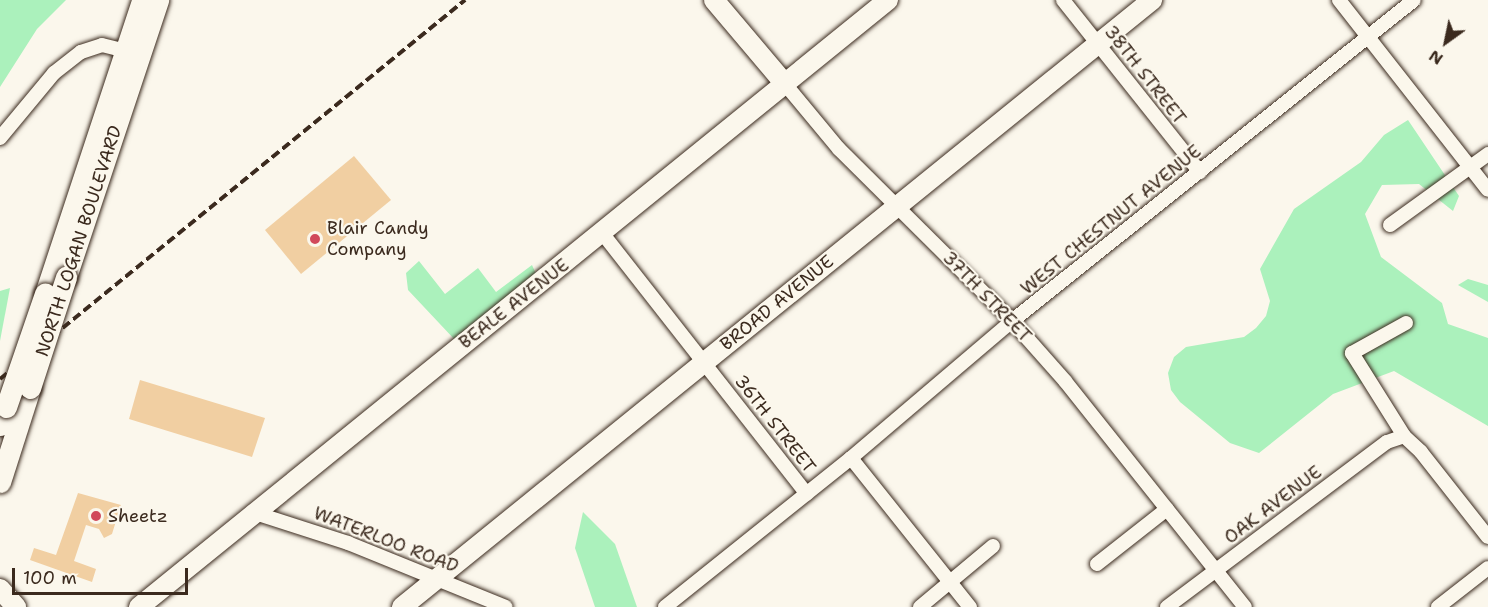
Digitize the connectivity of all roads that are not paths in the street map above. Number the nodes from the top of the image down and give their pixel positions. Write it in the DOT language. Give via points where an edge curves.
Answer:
graph roads {
  1 [pos="142,0"];
  2 [pos="158,0"];
  3 [pos="714,0"];
  4 [pos="888,0"];
  5 [pos="1063,0"];
  6 [pos="1152,0"];
  7 [pos="1339,0"];
  8 [pos="1414,0"];
  9 [pos="1367,36"];
  10 [pos="1098,44"];
  11 [pos="133,53"];
  12 [pos="785,84"];
  13 [pos="0,138"];
  14 [pos="1488,154"];
  15 [pos="1472,168"];
  16 [pos="1200,172"];
  17 [pos="1488,190"];
  18 [pos="897,206"];
  19 [pos="1390,225"];
  20 [pos="603,234"];
  21 [pos="1012,321"];
  22 [pos="1406,323"];
  23 [pos="704,362"];
  24 [pos="3,416"];
  25 [pos="1404,436"];
  26 [pos="851,458"];
  27 [pos="0,482"];
  28 [pos="807,494"];
  29 [pos="1167,509"];
  30 [pos="252,512"];
  31 [pos="1488,537"];
  32 [pos="993,546"];
  33 [pos="1097,564"];
  34 [pos="1488,568"];
  35 [pos="1216,570"];
  36 [pos="438,578"];
  37 [pos="950,582"];
  38 [pos="0,589"];
  39 [pos="16,607"];
  40 [pos="139,607"];
  41 [pos="402,607"];
  42 [pos="506,607"];
  43 [pos="665,607"];
  44 [pos="920,607"];
  45 [pos="970,607"];
  46 [pos="1167,607"];
  47 [pos="1245,607"];
  48 [pos="1438,607"];
  1 -- 11 [label="main road, NORTH LOGAN BOULEVARD"];
  2 -- 11 [label="main road, NORTH LOGAN BOULEVARD"];
  3 -- 12 [label="street, 37TH STREET"];
  4 -- 12 [label="street, BEALE AVENUE"];
  5 -- 10 [label="street, 38TH STREET"];
  6 -- 10 [label="street, BROAD AVENUE"];
  7 -- 9 [label="street"];
  8 -- 9 [label="street, WEST CHESTNUT AVENUE"];
  9 -- 15 [label="street"];
  9 -- 16 [label="street, WEST CHESTNUT AVENUE"];
  10 -- 16 [label="street, 38TH STREET"];
  10 -- 18 [label="street, BROAD AVENUE"];
  11 -- 13 [label="street" via="102,45 81,52 54,73"];
  11 -- 24 [label="main road, NORTH LOGAN BOULEVARD, bridge"];
  11 -- 27 [label="main road, NORTH LOGAN BOULEVARD, bridge"];
  12 -- 18 [label="street, 37TH STREET" via="839,148"];
  12 -- 20 [label="street, BEALE AVENUE"];
  14 -- 15 [label="street"];
  15 -- 17 [label="street"];
  15 -- 19 [label="street"];
  16 -- 21 [label="street, WEST CHESTNUT AVENUE"];
  18 -- 21 [label="street, 37TH STREET"];
  18 -- 23 [label="street, BROAD AVENUE"];
  20 -- 23 [label="street, 36TH STREET"];
  20 -- 30 [label="street, BEALE AVENUE"];
  21 -- 26 [label="street, WEST CHESTNUT AVENUE"];
  21 -- 29 [label="street, 37TH STREET"];
  22 -- 25 [label="street" via="1352,353"];
  23 -- 28 [label="street, 36TH STREET"];
  23 -- 36 [label="street, BROAD AVENUE"];
  25 -- 31 [label="street"];
  25 -- 35 [label="street, OAK AVENUE" via="1388,442"];
  26 -- 28 [label="street, WEST CHESTNUT AVENUE"];
  26 -- 37 [label="street"];
  28 -- 43 [label="street, WEST CHESTNUT AVENUE"];
  29 -- 33 [label="street"];
  29 -- 35 [label="street, 37TH STREET"];
  30 -- 36 [label="street, WATERLOO ROAD"];
  30 -- 40 [label="street, BEALE AVENUE"];
  32 -- 37 [label="street"];
  34 -- 48 [label="street"];
  35 -- 46 [label="street, OAK AVENUE"];
  35 -- 47 [label="street, 37TH STREET"];
  36 -- 41 [label="street, BROAD AVENUE"];
  36 -- 42 [label="street, WATERLOO ROAD"];
  37 -- 44 [label="street"];
  37 -- 45 [label="street"];
  38 -- 39 [label="street"];
}
